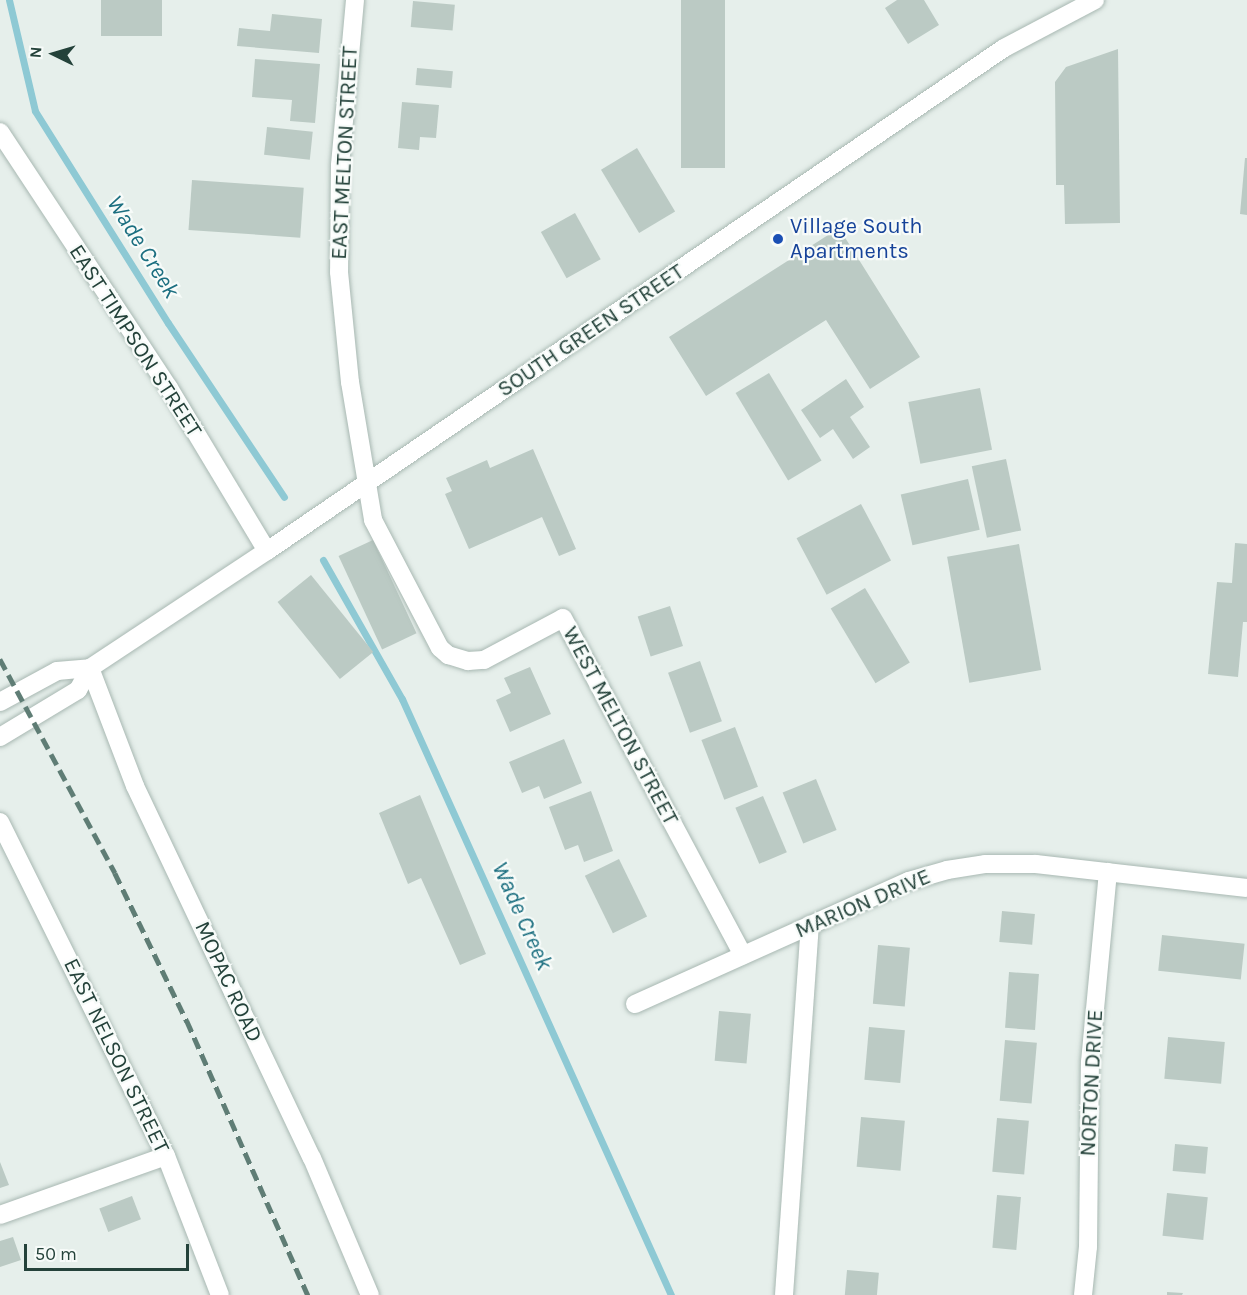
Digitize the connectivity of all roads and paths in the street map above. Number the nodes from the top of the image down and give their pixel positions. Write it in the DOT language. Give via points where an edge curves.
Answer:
graph roads {
  1 [pos="355,0"];
  2 [pos="1095,0"];
  3 [pos="0,132"];
  4 [pos="365,484"];
  5 [pos="267,551"];
  6 [pos="90,668"];
  7 [pos="0,702"];
  8 [pos="0,737"];
  9 [pos="0,822"];
  10 [pos="1108,872"];
  11 [pos="1247,888"];
  12 [pos="810,925"];
  13 [pos="743,955"];
  14 [pos="635,1004"];
  15 [pos="166,1156"];
  16 [pos="0,1215"];
  17 [pos="220,1295"];
  18 [pos="370,1295"];
  19 [pos="784,1295"];
  20 [pos="1083,1295"];
  1 -- 4 [label="street, EAST MELTON STREET" via="340,165 339,272"];
  2 -- 4 [label="street, SOUTH GREEN STREET" via="1004,48"];
  3 -- 5 [label="street, EAST TIMPSON STREET" via="169,388"];
  4 -- 5 [label="street, SOUTH GREEN STREET"];
  4 -- 13 [label="street, WEST MELTON STREET" via="373,520 444,652 459,660 484,660 562,618"];
  5 -- 6 [label="street, SOUTH GREEN STREET"];
  6 -- 7 [label="street, SOUTH GREEN STREET" via="57,671"];
  6 -- 8 [label="street, SOUTH GREEN STREET" via="78,690"];
  6 -- 18 [label="street, MOPAC ROAD" via="135,786 312,1158"];
  9 -- 15 [label="street, EAST NELSON STREET"];
  10 -- 11 [label="street, MARION DRIVE"];
  10 -- 12 [label="street, MARION DRIVE" via="1019,863 966,866 909,881"];
  10 -- 20 [label="street, NORTON DRIVE" via="1090,1062 1088,1247"];
  12 -- 13 [label="street, MARION DRIVE"];
  12 -- 19 [label="street"];
  13 -- 14 [label="street, MARION DRIVE"];
  15 -- 16 [label="street"];
  15 -- 17 [label="street, EAST NELSON STREET"];
}
